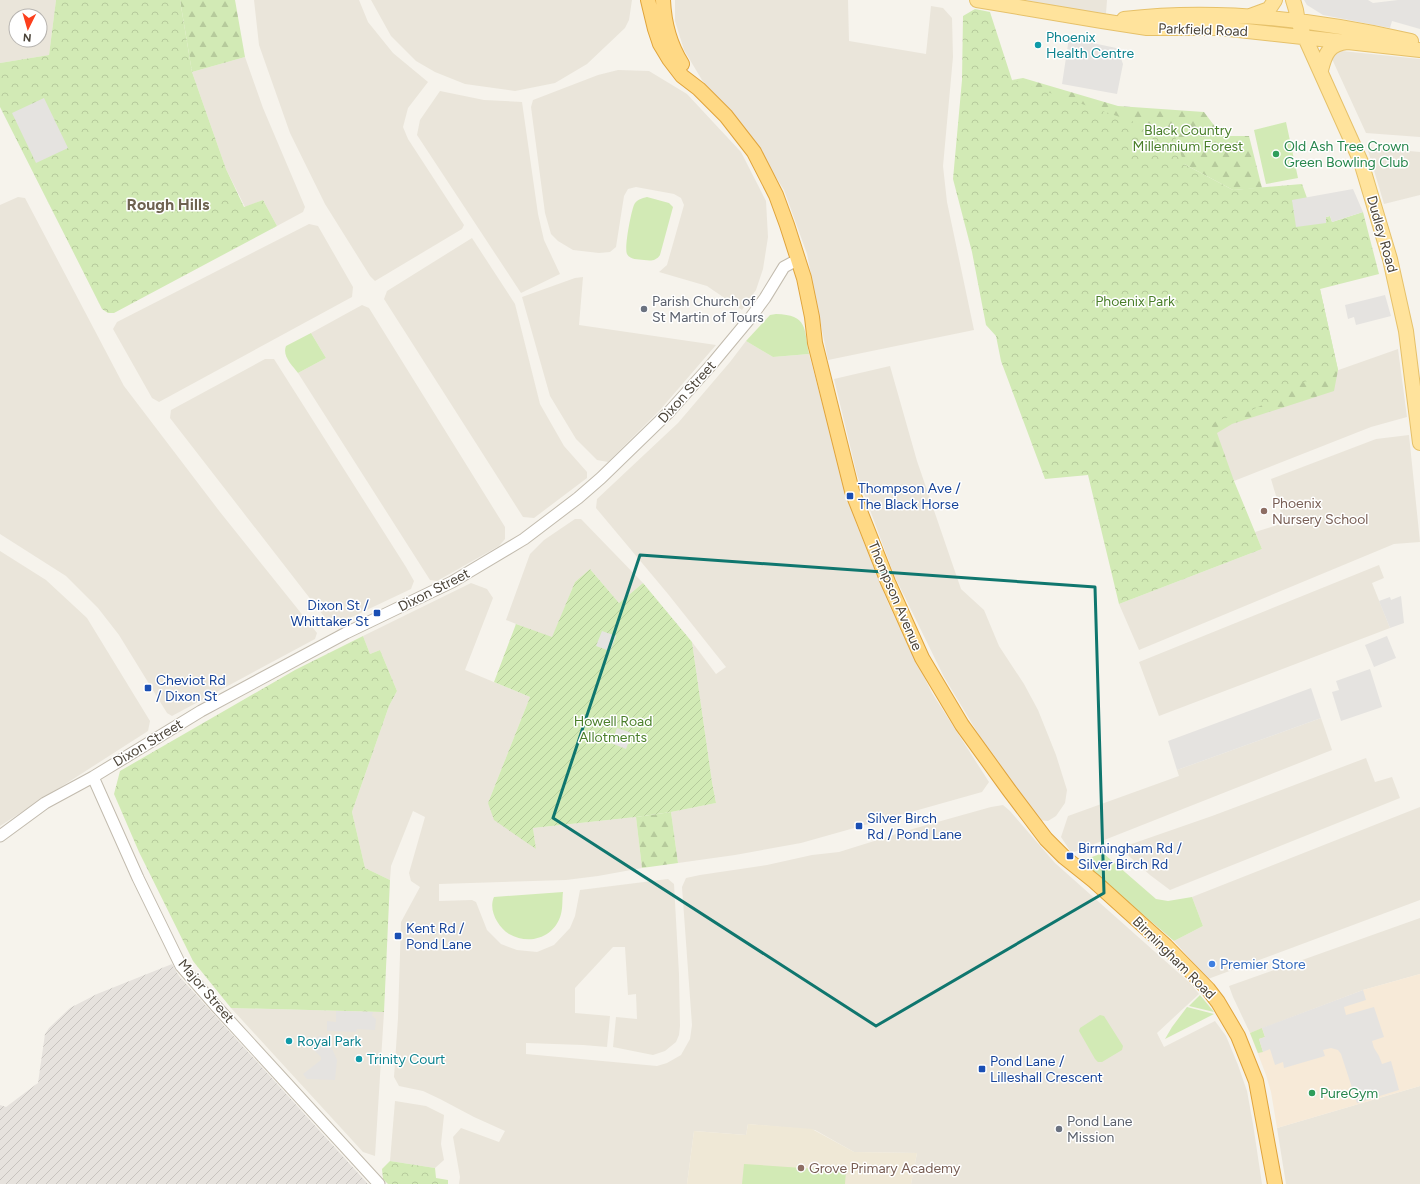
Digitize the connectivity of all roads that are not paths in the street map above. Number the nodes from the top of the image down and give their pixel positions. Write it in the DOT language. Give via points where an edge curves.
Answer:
graph roads {
  1 [pos="648,0"];
  2 [pos="663,0"];
  3 [pos="977,0"];
  4 [pos="1275,0"];
  5 [pos="1280,0"];
  6 [pos="1293,0"];
  7 [pos="1246,17"];
  8 [pos="1102,22"];
  9 [pos="1298,22"];
  10 [pos="1305,36"];
  11 [pos="1348,42"];
  12 [pos="1420,44"];
  13 [pos="1420,50"];
  14 [pos="1321,70"];
  15 [pos="699,89"];
  16 [pos="798,259"];
  17 [pos="1420,443"];
  18 [pos="92,777"];
  19 [pos="0,836"];
  20 [pos="1094,881"];
  21 [pos="379,1184"];
  22 [pos="1275,1184"];
  1 -- 15 [label="highway" via="655,29 666,54 682,76"];
  2 -- 15 [label="highway" via="671,42"];
  3 -- 8 [label="main road, Parkfield Road"];
  4 -- 7 [label="main road" via="1269,9"];
  5 -- 9 [label="main road" via="1286,11"];
  6 -- 9 [label="main road"];
  7 -- 8 [label="main road, Parkfield Road" via="1185,15"];
  7 -- 9 [label="main road, Parkfield Road"];
  8 -- 10 [label="main road, Parkfield Road" via="1147,28 1220,28"];
  9 -- 10 [label="main road, Dudley Road"];
  9 -- 12 [label="main road, Parkfield Road"];
  10 -- 11 [label="main road, Parkfield Road"];
  10 -- 14 [label="main road, Dudley Road"];
  11 -- 13 [label="main road, Parkfield Road"];
  11 -- 14 [label="main road" via="1331,48"];
  14 -- 17 [label="main road, Dudley Road" via="1361,162 1390,259 1406,331"];
  15 -- 16 [label="highway, Thompson Avenue" via="726,116 754,152 776,195"];
  16 -- 18 [label="street, Dixon Street" via="784,267 751,316 669,412 601,478 524,539 452,582 346,633 201,712"];
  16 -- 20 [label="highway, Thompson Avenue" via="806,287 815,343 852,491 922,658 962,725 1041,833 1064,857"];
  18 -- 19 [label="street, Dixon Street" via="45,803"];
  18 -- 21 [label="street, Major Street" via="181,966"];
  20 -- 22 [label="highway, Birmingham Road" via="1166,946 1208,989 1225,1013 1238,1036 1256,1081"];
}
